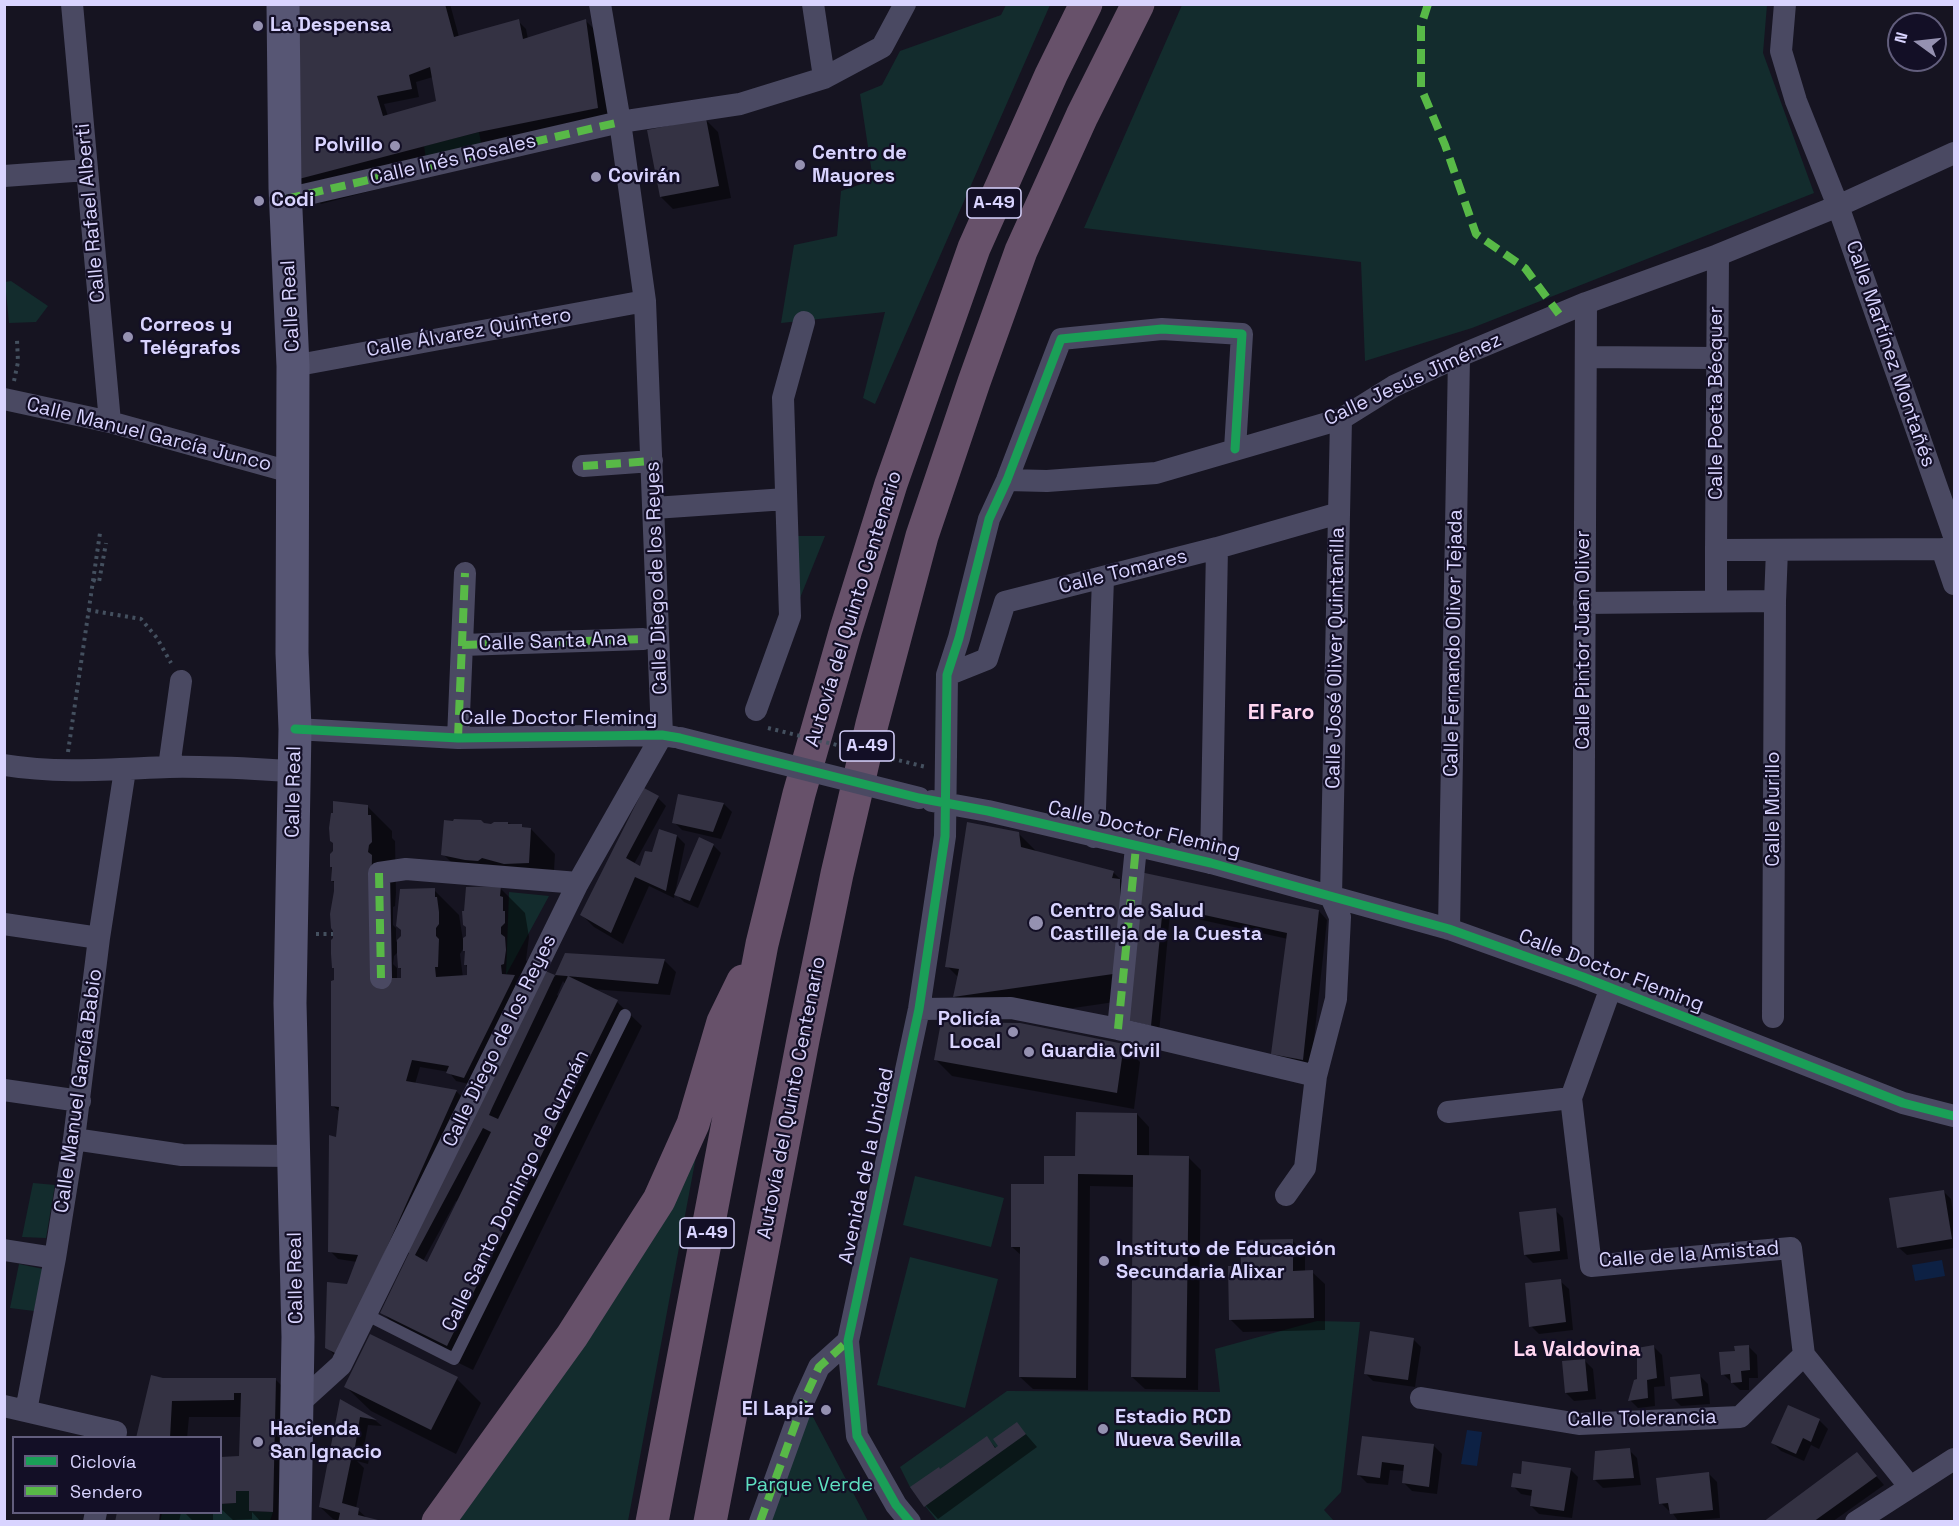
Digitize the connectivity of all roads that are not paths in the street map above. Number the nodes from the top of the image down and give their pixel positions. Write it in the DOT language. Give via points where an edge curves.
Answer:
graph roads {
  1 [pos="72,4"];
  2 [pos="283,4"];
  3 [pos="600,4"];
  4 [pos="813,4"];
  5 [pos="905,4"];
  6 [pos="1086,4"];
  7 [pos="1138,4"];
  8 [pos="1785,4"];
  9 [pos="824,78"];
  10 [pos="620,122"];
  11 [pos="1954,153"];
  12 [pos="87,170"];
  13 [pos="4,176"];
  14 [pos="286,199"];
  15 [pos="1838,206"];
  16 [pos="1718,255"];
  17 [pos="645,301"];
  18 [pos="1586,303"];
  19 [pos="804,322"];
  20 [pos="1459,356"];
  21 [pos="1586,357"];
  22 [pos="1717,358"];
  23 [pos="293,366"];
  24 [pos="7,399"];
  25 [pos="1341,418"];
  26 [pos="111,422"];
  27 [pos="1234,449"];
  28 [pos="652,461"];
  29 [pos="583,466"];
  30 [pos="294,472"];
  31 [pos="1007,480"];
  32 [pos="786,499"];
  33 [pos="654,508"];
  34 [pos="1339,513"];
  35 [pos="1950,545"];
  36 [pos="1217,548"];
  37 [pos="1716,550"];
  38 [pos="1777,550"];
  39 [pos="465,573"];
  40 [pos="1103,578"];
  41 [pos="1954,584"];
  42 [pos="1716,601"];
  43 [pos="1776,601"];
  44 [pos="1584,603"];
  45 [pos="643,639"];
  46 [pos="462,645"];
  47 [pos="946,675"];
  48 [pos="182,681"];
  49 [pos="762,719"];
  50 [pos="295,729"];
  51 [pos="671,737"];
  52 [pos="458,738"];
  53 [pos="4,765"];
  54 [pos="169,767"];
  55 [pos="125,770"];
  56 [pos="294,771"];
  57 [pos="945,803"];
  58 [pos="1094,837"];
  59 [pos="1136,847"];
  60 [pos="1211,863"];
  61 [pos="578,883"];
  62 [pos="1331,897"];
  63 [pos="4,924"];
  64 [pos="1449,929"];
  65 [pos="99,938"];
  66 [pos="762,944"];
  67 [pos="1583,977"];
  68 [pos="381,978"];
  69 [pos="1610,990"];
  70 [pos="919,1009"];
  71 [pos="625,1015"];
  72 [pos="1773,1017"];
  73 [pos="1118,1029"];
  74 [pos="1316,1076"];
  75 [pos="4,1090"];
  76 [pos="1571,1098"];
  77 [pos="80,1101"];
  78 [pos="1448,1112"];
  79 [pos="1954,1116"];
  80 [pos="74,1139"];
  81 [pos="294,1156"];
  82 [pos="1286,1195"];
  83 [pos="4,1250"];
  84 [pos="55,1258"];
  85 [pos="365,1314"];
  86 [pos="848,1341"];
  87 [pos="298,1351"];
  88 [pos="1804,1355"];
  89 [pos="342,1365"];
  90 [pos="1421,1398"];
  91 [pos="297,1405"];
  92 [pos="15,1408"];
  93 [pos="116,1435"];
  94 [pos="1954,1459"];
  95 [pos="465,1487"];
  96 [pos="1910,1487"];
  97 [pos="295,1514"];
  98 [pos="425,1521"];
  99 [pos="438,1521"];
  100 [pos="652,1521"];
  101 [pos="710,1521"];
  102 [pos="760,1521"];
  103 [pos="910,1521"];
  104 [pos="1856,1521"];
  1 -- 12 [label="street, Calle Rafael Alberti"];
  2 -- 14 [label="main road, Calle Real"];
  3 -- 10 [label="street, Calle Diego de los Reyes"];
  4 -- 9 [label="street"];
  5 -- 9 [label="street, Calle Inés Rosales" via="882,47"];
  6 -- 66 [label="highway, Autovía del Quinto Centenario / A-49" via="974,248 906,440 840,651"];
  7 -- 101 [label="highway, Autovía del Quinto Centenario / A-49" via="1021,251 922,536 872,724 835,885"];
  8 -- 15 [label="street, Calle Martínez Montañés" via="1781,51 1796,101"];
  9 -- 10 [label="street, Calle Inés Rosales" via="740,104"];
  10 -- 14 [label="street, Calle Inés Rosales"];
  10 -- 17 [label="street, Calle Diego de los Reyes"];
  11 -- 15 [label="street, Calle Jesús Jiménez"];
  12 -- 13 [label="street"];
  12 -- 26 [label="street, Calle Rafael Alberti"];
  14 -- 23 [label="main road, Calle Real"];
  15 -- 16 [label="street, Calle Jesús Jiménez"];
  15 -- 35 [label="street, Calle Martínez Montañés"];
  16 -- 18 [label="street, Calle Jesús Jiménez"];
  16 -- 22 [label="street, Calle Poeta Bécquer"];
  17 -- 23 [label="street, Calle Álvarez Quintero"];
  17 -- 28 [label="street, Calle Diego de los Reyes"];
  18 -- 20 [label="street, Calle Jesús Jiménez"];
  18 -- 21 [label="street, Calle Pintor Juan Oliver"];
  19 -- 32 [label="street" via="783,398"];
  20 -- 25 [label="street, Calle Jesús Jiménez" via="1394,386"];
  20 -- 64 [label="street, Calle Fernando Oliver Tejada"];
  21 -- 22 [label="street"];
  21 -- 44 [label="street, Calle Pintor Juan Oliver"];
  22 -- 37 [label="street, Calle Poeta Bécquer"];
  23 -- 30 [label="main road, Calle Real"];
  24 -- 26 [label="street, Calle Manuel García Junco"];
  25 -- 27 [label="street, Calle Jesús Jiménez"];
  25 -- 34 [label="street, Calle José Oliver Quintanilla"];
  26 -- 30 [label="street, Calle Manuel García Junco"];
  27 -- 31 [label="street, Calle Jesús Jiménez" via="1156,473"];
  27 -- 31 [label="street, Avenida de la Unidad" via="1242,334 1161,328 1061,339"];
  28 -- 29 [label="street"];
  28 -- 33 [label="street, Calle Diego de los Reyes"];
  30 -- 50 [label="main road, Calle Real"];
  31 -- 47 [label="street, Avenida de la Unidad" via="988,519"];
  32 -- 33 [label="street"];
  32 -- 49 [label="street" via="790,616"];
  33 -- 51 [label="street, Calle Diego de los Reyes"];
  34 -- 36 [label="street, Calle Tomares"];
  34 -- 62 [label="street, Calle José Oliver Quintanilla"];
  35 -- 38 [label="street"];
  35 -- 41 [label="street, Calle Martínez Montañés"];
  36 -- 40 [label="street, Calle Tomares"];
  36 -- 60 [label="street"];
  37 -- 38 [label="street"];
  37 -- 42 [label="street, Calle Poeta Bécquer"];
  38 -- 43 [label="street, Calle Murillo"];
  39 -- 46 [label="street"];
  40 -- 47 [label="street, Calle Tomares" via="1005,602 987,659"];
  40 -- 58 [label="street"];
  42 -- 43 [label="street"];
  42 -- 44 [label="street"];
  43 -- 72 [label="street, Calle Murillo"];
  44 -- 67 [label="street, Calle Pintor Juan Oliver"];
  45 -- 46 [label="street, Calle Santa Ana"];
  46 -- 52 [label="street"];
  47 -- 57 [label="street, Avenida de la Unidad"];
  48 -- 54 [label="street"];
  50 -- 52 [label="street, Calle Doctor Fleming"];
  50 -- 56 [label="main road, Calle Real"];
  51 -- 52 [label="street, Calle Doctor Fleming"];
  51 -- 57 [label="street, Calle Doctor Fleming, bridge"];
  51 -- 61 [label="street, Calle Diego de los Reyes"];
  53 -- 55 [label="street" via="35,770"];
  54 -- 55 [label="street"];
  54 -- 56 [label="street"];
  55 -- 65 [label="street, Calle Manuel García Babio"];
  56 -- 81 [label="main road, Calle Real" via="290,1003"];
  57 -- 58 [label="street, Calle Doctor Fleming"];
  57 -- 70 [label="street, Avenida de la Unidad" via="945,836"];
  58 -- 59 [label="street, Calle Doctor Fleming"];
  59 -- 60 [label="street, Calle Doctor Fleming"];
  59 -- 73 [label="street"];
  60 -- 62 [label="street, Calle Doctor Fleming"];
  61 -- 68 [label="street" via="406,869 379,873"];
  61 -- 85 [label="street, Calle Diego de los Reyes"];
  62 -- 64 [label="street, Calle Doctor Fleming"];
  62 -- 74 [label="street, Calle José Oliver Quintanilla" via="1340,917 1336,999"];
  63 -- 65 [label="street"];
  64 -- 67 [label="street, Calle Doctor Fleming"];
  65 -- 77 [label="street, Calle Manuel García Babio"];
  66 -- 95 [label="highway" via="723,1022 693,1124 659,1200 572,1336"];
  66 -- 100 [label="highway, Autovía del Quinto Centenario / A-49"];
  67 -- 69 [label="street, Calle Doctor Fleming"];
  69 -- 76 [label="street, Calle de la Amistad"];
  69 -- 79 [label="street, Calle Doctor Fleming" via="1903,1103"];
  70 -- 73 [label="street" via="1011,1008"];
  70 -- 86 [label="street, Avenida de la Unidad"];
  71 -- 85 [label="lane, Calle Santo Domingo de Guzmán" via="454,1359"];
  73 -- 74 [label="street"];
  74 -- 82 [label="street, Calle José Oliver Quintanilla" via="1305,1168"];
  75 -- 77 [label="street"];
  76 -- 78 [label="street"];
  76 -- 88 [label="street, Calle de la Amistad" via="1591,1266 1791,1248"];
  77 -- 80 [label="street, Calle Manuel García Babio"];
  80 -- 81 [label="street" via="182,1155"];
  80 -- 84 [label="street, Calle Manuel García Babio"];
  81 -- 87 [label="main road, Calle Real"];
  83 -- 84 [label="street"];
  84 -- 92 [label="street, Calle Manuel García Babio"];
  85 -- 89 [label="street, Calle Diego de los Reyes"];
  86 -- 102 [label="street" via="819,1367"];
  86 -- 103 [label="street, Avenida de la Unidad" via="856,1436 896,1505"];
  87 -- 89 [label="street" via="316,1370"];
  87 -- 91 [label="main road, Calle Real"];
  88 -- 90 [label="street, Calle Tolerancia" via="1740,1417 1579,1424"];
  88 -- 96 [label="street"];
  89 -- 91 [label="street, Calle Diego de los Reyes"];
  91 -- 97 [label="main road, Calle Real"];
  92 -- 93 [label="street"];
  94 -- 96 [label="street"];
  95 -- 98 [label="highway"];
  95 -- 99 [label="highway"];
  96 -- 104 [label="street"];
}
